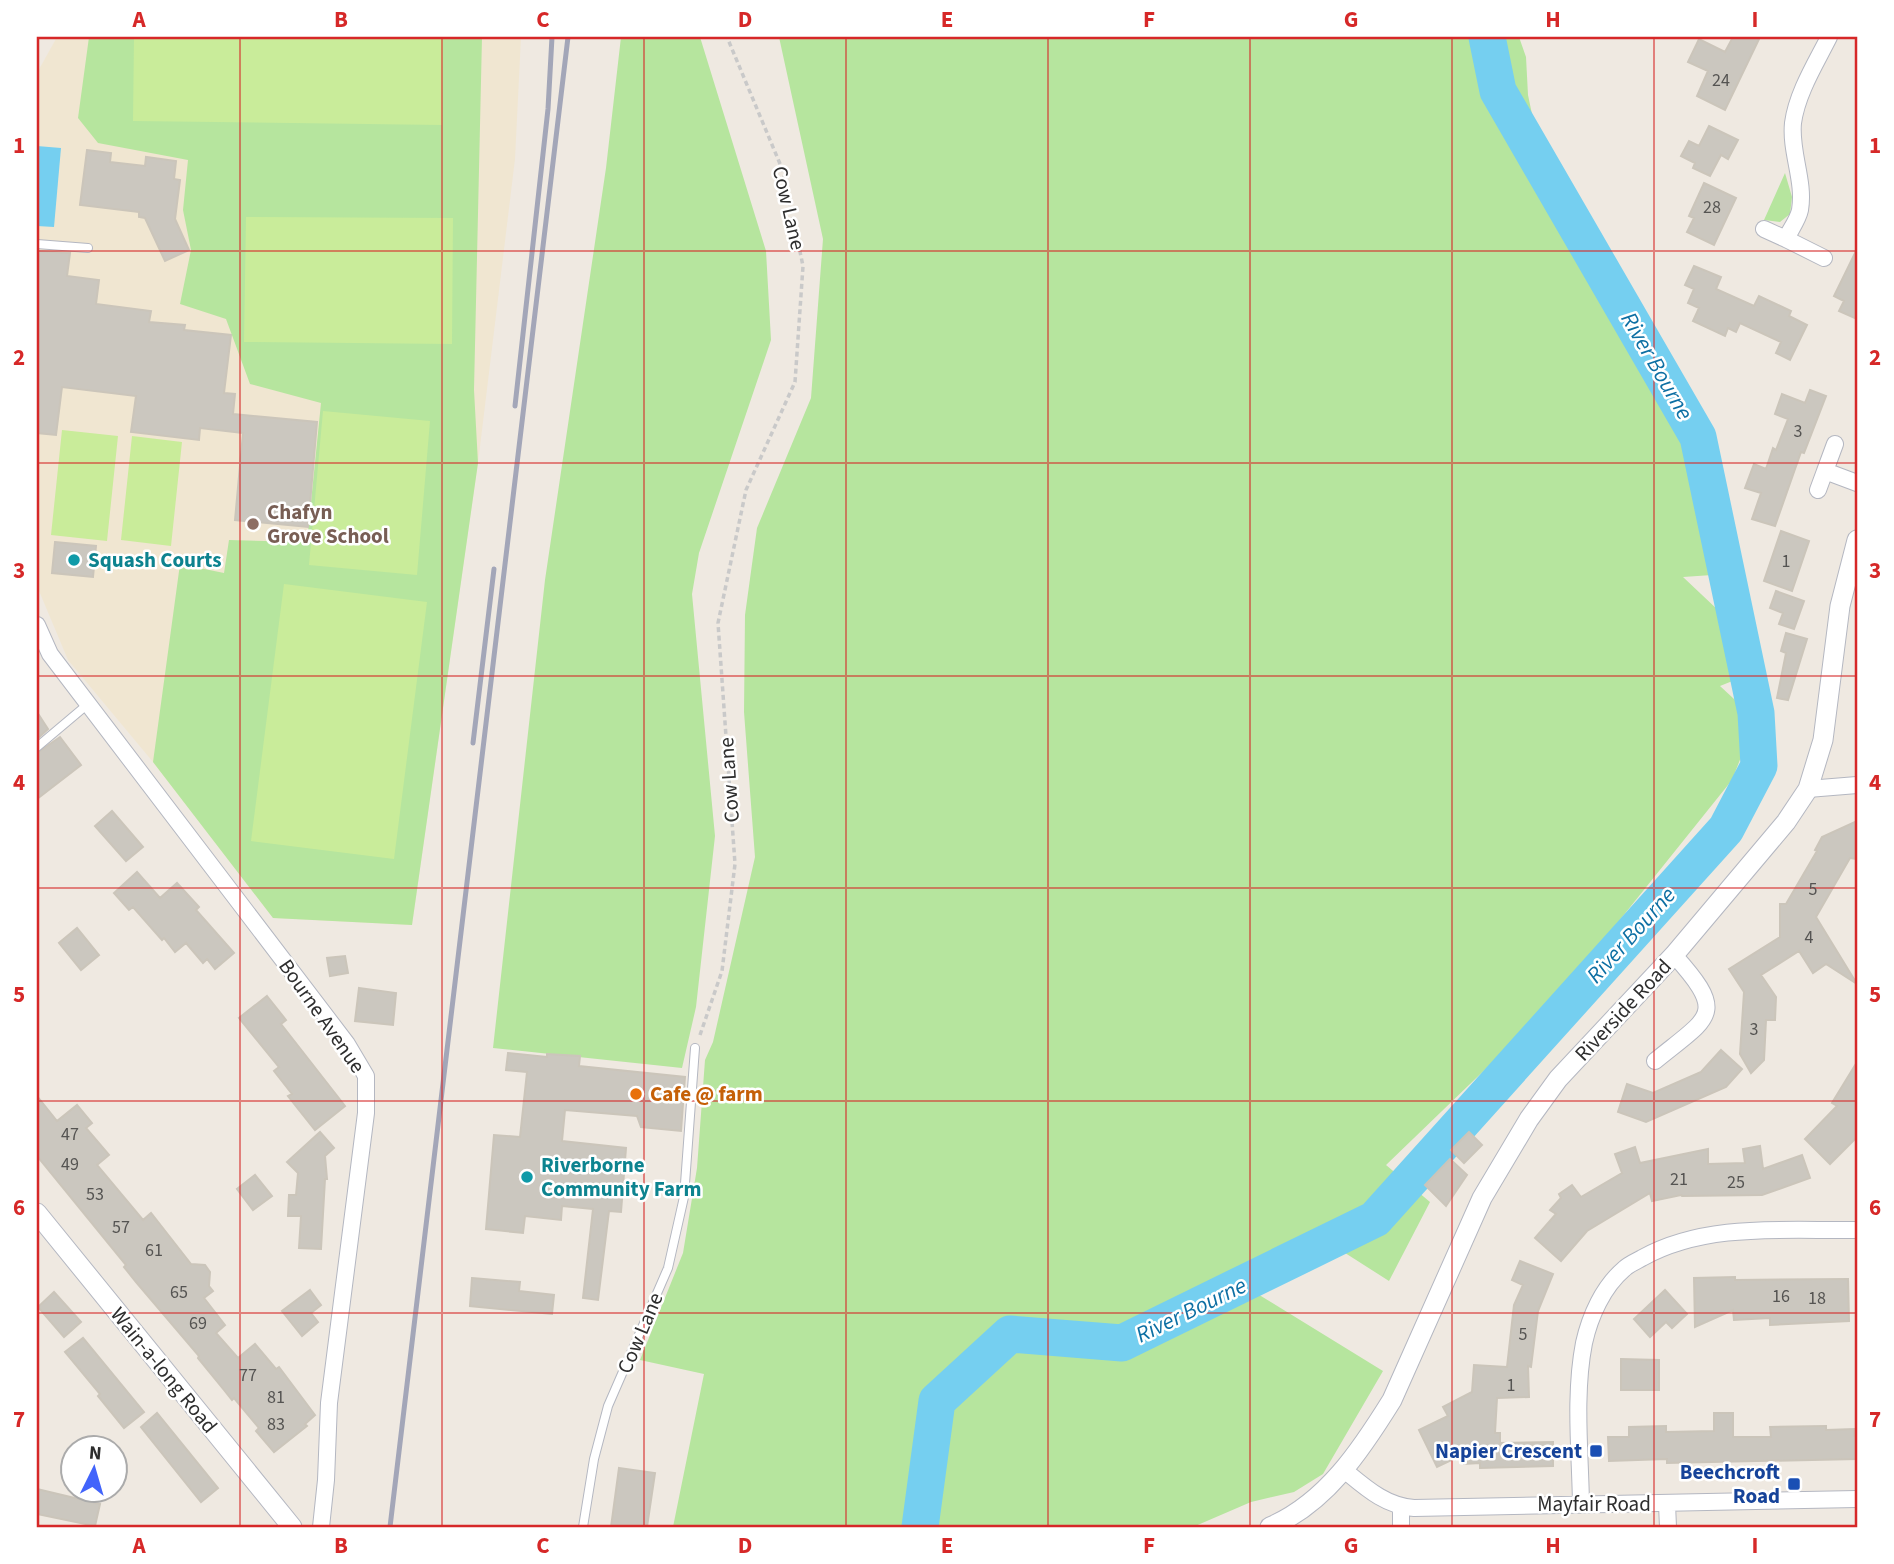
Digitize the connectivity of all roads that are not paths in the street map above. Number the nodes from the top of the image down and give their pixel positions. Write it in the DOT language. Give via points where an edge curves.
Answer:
graph roads {
  1 [pos="1829,37"];
  2 [pos="1764,229"];
  3 [pos="1786,239"];
  4 [pos="37,244"];
  5 [pos="88,248"];
  6 [pos="1824,258"];
  7 [pos="1835,444"];
  8 [pos="1825,471"];
  9 [pos="1857,482"];
  10 [pos="1818,490"];
  11 [pos="1857,540"];
  12 [pos="37,625"];
  13 [pos="88,704"];
  14 [pos="37,747"];
  15 [pos="1857,785"];
  16 [pos="1808,789"];
  17 [pos="1674,955"];
  18 [pos="695,1048"];
  19 [pos="1655,1061"];
  20 [pos="37,1213"];
  21 [pos="1857,1230"];
  22 [pos="1343,1469"];
  23 [pos="1857,1499"];
  24 [pos="1581,1503"];
  25 [pos="1667,1504"];
  26 [pos="1401,1507"];
  27 [pos="292,1527"];
  28 [pos="321,1527"];
  29 [pos="583,1527"];
  30 [pos="1270,1527"];
  31 [pos="1401,1527"];
  32 [pos="1668,1527"];
  1 -- 3 [label="street" via="1793,119 1800,211"];
  2 -- 3 [label="street"];
  3 -- 6 [label="street"];
  4 -- 5 [label="lane"];
  7 -- 8 [label="street"];
  8 -- 9 [label="street"];
  8 -- 10 [label="street"];
  11 -- 16 [label="street, Riverside Road" via="1839,617 1823,740"];
  12 -- 13 [label="street, Bourne Avenue" via="50,654"];
  13 -- 14 [label="lane"];
  13 -- 28 [label="street, Bourne Avenue" via="347,1044 366,1076 366,1113 329,1403"];
  15 -- 16 [label="street"];
  16 -- 17 [label="street, Riverside Road" via="1786,822"];
  17 -- 19 [label="street" via="1703,991 1706,1013 1701,1023"];
  17 -- 22 [label="street, Riverside Road" via="1558,1079 1529,1119 1482,1198 1392,1399"];
  18 -- 29 [label="lane, Cow Lane" via="684,1197 668,1268 608,1406"];
  20 -- 27 [label="street, Wain-a-long Road"];
  21 -- 24 [label="street" via="1740,1232 1696,1238 1659,1249 1624,1268 1599,1300 1584,1344"];
  22 -- 26 [label="street"];
  22 -- 30 [label="street, Riverside Road" via="1304,1508"];
  23 -- 25 [label="street, Mayfair Road"];
  24 -- 25 [label="street, Mayfair Road"];
  24 -- 26 [label="street, Mayfair Road"];
  25 -- 32 [label="street"];
  26 -- 31 [label="street"];
}
